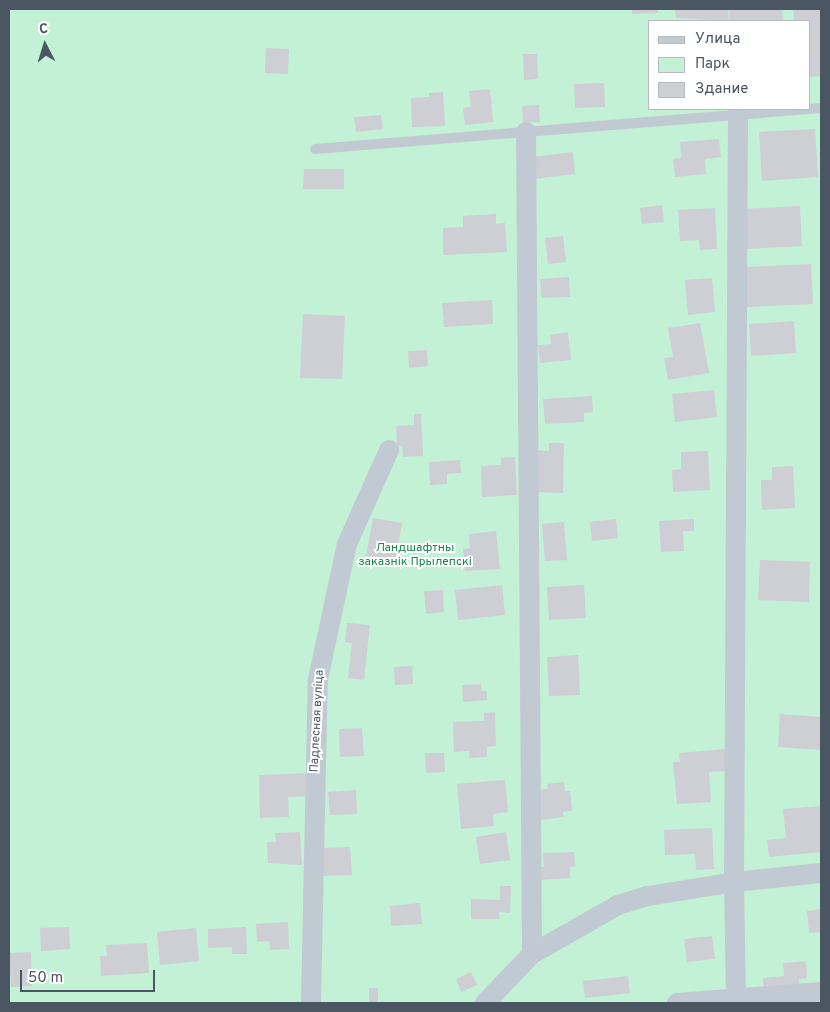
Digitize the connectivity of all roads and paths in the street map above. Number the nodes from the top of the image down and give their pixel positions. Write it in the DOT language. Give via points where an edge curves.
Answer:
graph roads {
  1 [pos="797,110"];
  2 [pos="738,115"];
  3 [pos="526,132"];
  4 [pos="315,149"];
  5 [pos="389,450"];
  6 [pos="821,873"];
  7 [pos="734,882"];
  8 [pos="532,954"];
  9 [pos="821,992"];
  10 [pos="736,997"];
  11 [pos="311,1003"];
  12 [pos="485,1003"];
  13 [pos="677,1003"];
  1 -- 2 [label="lane"];
  2 -- 3 [label="lane"];
  2 -- 7 [label="street"];
  3 -- 4 [label="lane"];
  3 -- 8 [label="street"];
  5 -- 11 [label="street, Падлесная вуліца" via="347,544 318,678"];
  6 -- 7 [label="street"];
  7 -- 8 [label="street" via="648,896 618,905"];
  7 -- 10 [label="street"];
  8 -- 12 [label="street"];
  9 -- 10 [label="street"];
  10 -- 13 [label="street"];
}
